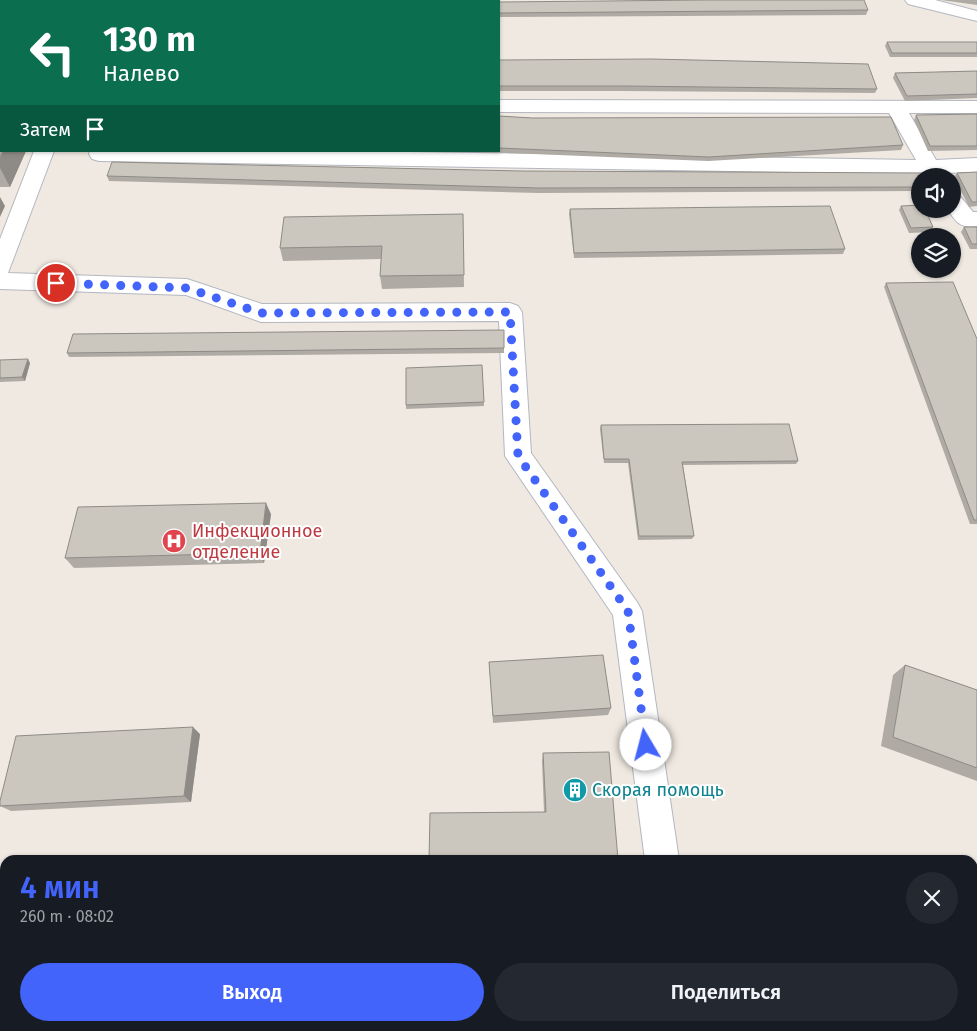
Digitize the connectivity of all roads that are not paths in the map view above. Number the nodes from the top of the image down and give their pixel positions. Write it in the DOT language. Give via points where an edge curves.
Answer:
graph roads {
  1 [pos="914,0"];
  2 [pos="977,16"];
  3 [pos="500,106"];
  4 [pos="896,107"];
  5 [pos="977,107"];
  6 [pos="44,152"];
  7 [pos="100,152"];
  8 [pos="977,165"];
  9 [pos="930,168"];
  10 [pos="958,168"];
  11 [pos="911,172"];
  12 [pos="961,212"];
  13 [pos="977,219"];
  14 [pos="0,268"];
  15 [pos="0,281"];
  16 [pos="661,855"];
  1 -- 2 [label="street"];
  3 -- 4 [label="street"];
  4 -- 5 [label="street"];
  4 -- 9 [label="street"];
  6 -- 14 [label="street"];
  7 -- 11 [label="street"];
  8 -- 10 [label="street"];
  12 -- 13 [label="street" via="967,220"];
  15 -- 16 [label="street" via="187,288 261,313 510,312 518,456 628,611"];
}
